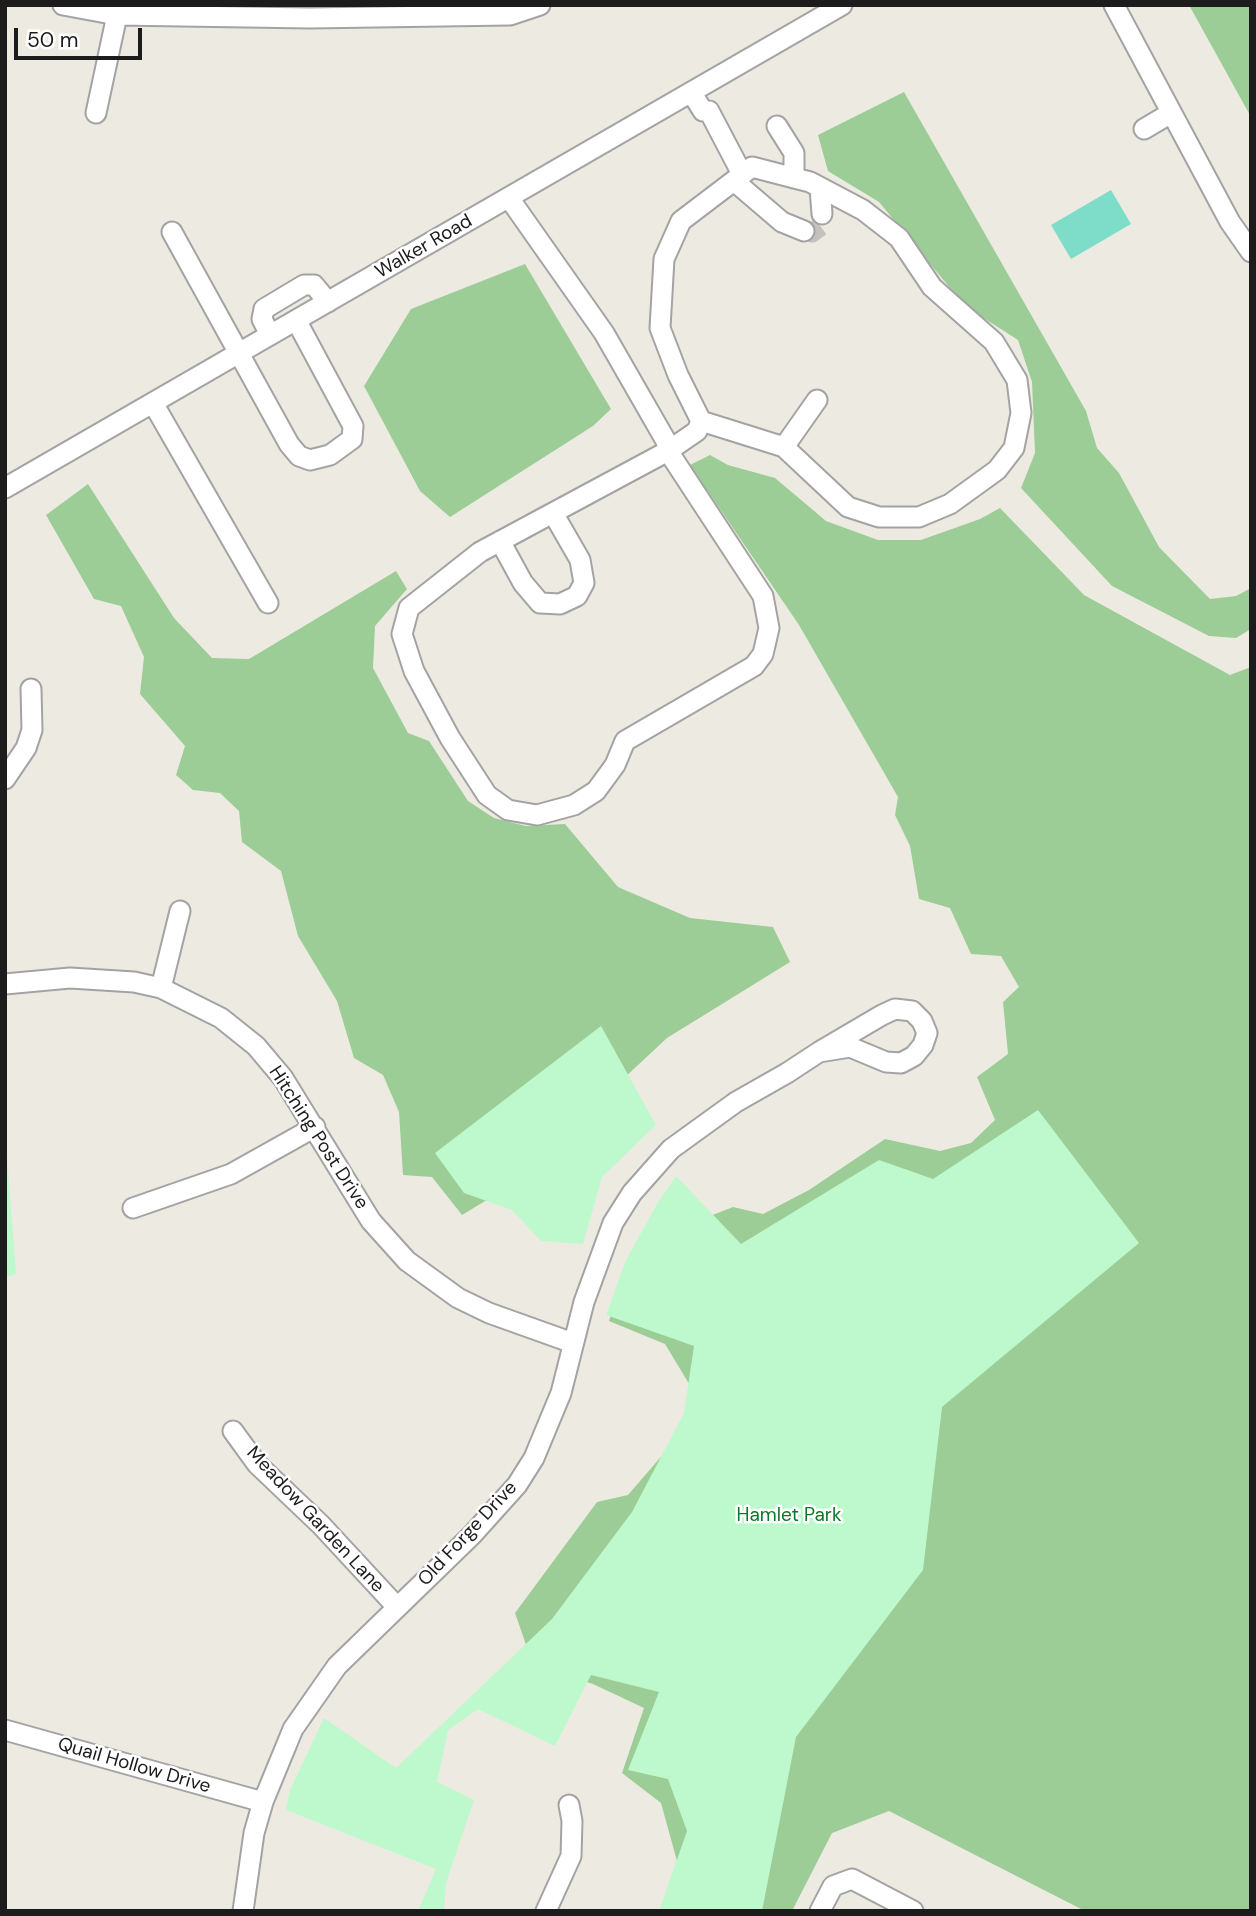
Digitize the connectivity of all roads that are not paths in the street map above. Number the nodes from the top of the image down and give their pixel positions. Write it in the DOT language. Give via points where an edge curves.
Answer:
graph roads {
  1 [pos="63,5"];
  2 [pos="540,5"];
  3 [pos="842,5"];
  4 [pos="1114,5"];
  5 [pos="117,15"];
  6 [pos="691,92"];
  7 [pos="96,113"];
  8 [pos="1171,113"];
  9 [pos="777,125"];
  10 [pos="1144,129"];
  11 [pos="738,178"];
  12 [pos="794,178"];
  13 [pos="820,188"];
  14 [pos="509,198"];
  15 [pos="822,214"];
  16 [pos="804,231"];
  17 [pos="172,232"];
  18 [pos="1251,251"];
  19 [pos="328,302"];
  20 [pos="296,320"];
  21 [pos="270,335"];
  22 [pos="238,354"];
  23 [pos="817,400"];
  24 [pos="153,403"];
  25 [pos="701,421"];
  26 [pos="784,447"];
  27 [pos="668,451"];
  28 [pos="5,488"];
  29 [pos="553,513"];
  30 [pos="500,541"];
  31 [pos="268,603"];
  32 [pos="31,689"];
  33 [pos="5,779"];
  34 [pos="180,911"];
  35 [pos="5,984"];
  36 [pos="161,988"];
  37 [pos="819,1052"];
  38 [pos="315,1127"];
  39 [pos="134,1208"];
  40 [pos="573,1343"];
  41 [pos="233,1431"];
  42 [pos="397,1607"];
  43 [pos="5,1730"];
  44 [pos="263,1802"];
  45 [pos="569,1805"];
  46 [pos="243,1911"];
  47 [pos="546,1911"];
  48 [pos="820,1911"];
  49 [pos="913,1911"];
  1 -- 5 [label="street"];
  2 -- 5 [label="street" via="510,15"];
  3 -- 6 [label="street, Walker Road"];
  4 -- 8 [label="street"];
  5 -- 7 [label="street"];
  6 -- 11 [label="street" via="722,153 729,154"];
  6 -- 14 [label="street, Walker Road"];
  8 -- 10 [label="street"];
  8 -- 18 [label="street" via="1230,222"];
  9 -- 12 [label="street" via="794,153"];
  11 -- 12 [label="street" via="752,167"];
  11 -- 16 [label="street" via="782,222"];
  11 -- 25 [label="street" via="681,221 664,259 660,328"];
  12 -- 13 [label="street"];
  13 -- 15 [label="street"];
  13 -- 26 [label="street" via="863,210 898,238 932,288 994,342 1017,380 1021,413 1014,448 997,470 950,504 919,517 879,517 848,507"];
  14 -- 19 [label="street, Walker Road"];
  14 -- 27 [label="street" via="604,333"];
  17 -- 22 [label="street"];
  19 -- 20 [label="street, Walker Road"];
  19 -- 21 [label="street" via="314,285 304,285 264,309 262,319"];
  20 -- 21 [label="street, Walker Road"];
  20 -- 22 [label="street" via="354,426 352,439 330,455 310,460 299,456"];
  21 -- 22 [label="street, Walker Road"];
  22 -- 24 [label="street, Walker Road"];
  23 -- 26 [label="street"];
  24 -- 28 [label="street, Walker Road"];
  24 -- 31 [label="street"];
  25 -- 26 [label="street"];
  25 -- 27 [label="street" via="697,431"];
  27 -- 29 [label="street"];
  27 -- 30 [label="street" via="763,596 769,628 763,654 754,666 625,741 596,791 574,805 537,815 508,810 487,794 414,671 402,634 409,608"];
  29 -- 30 [label="street"];
  29 -- 30 [label="street" via="580,560 584,583 577,596 560,604 540,603"];
  32 -- 33 [label="street" via="32,730"];
  34 -- 36 [label="street"];
  35 -- 36 [label="street, Hitching Post Drive" via="104,978"];
  36 -- 38 [label="street, Hitching Post Drive" via="190,1000 242,1033 284,1078"];
  37 -- 37 [label="street, Old Forge Drive" via="895,1009 912,1012 927,1033 914,1056 901,1063 886,1062 850,1047"];
  37 -- 40 [label="street, Old Forge Drive" via="736,1102 671,1149 632,1193 612,1223"];
  38 -- 39 [label="street" via="231,1174"];
  38 -- 40 [label="street, Hitching Post Drive" via="371,1221 423,1274 489,1313"];
  40 -- 42 [label="street, Old Forge Drive" via="561,1393 534,1458 517,1485"];
  41 -- 42 [label="street, Meadow Garden Lane" via="257,1464"];
  42 -- 44 [label="street, Old Forge Drive" via="337,1666 311,1700 293,1728"];
  43 -- 44 [label="street, Quail Hollow Drive"];
  44 -- 46 [label="street, Old Forge Drive"];
  45 -- 47 [label="street" via="570,1856"];
  48 -- 49 [label="street" via="833,1886 852,1879"];
}
